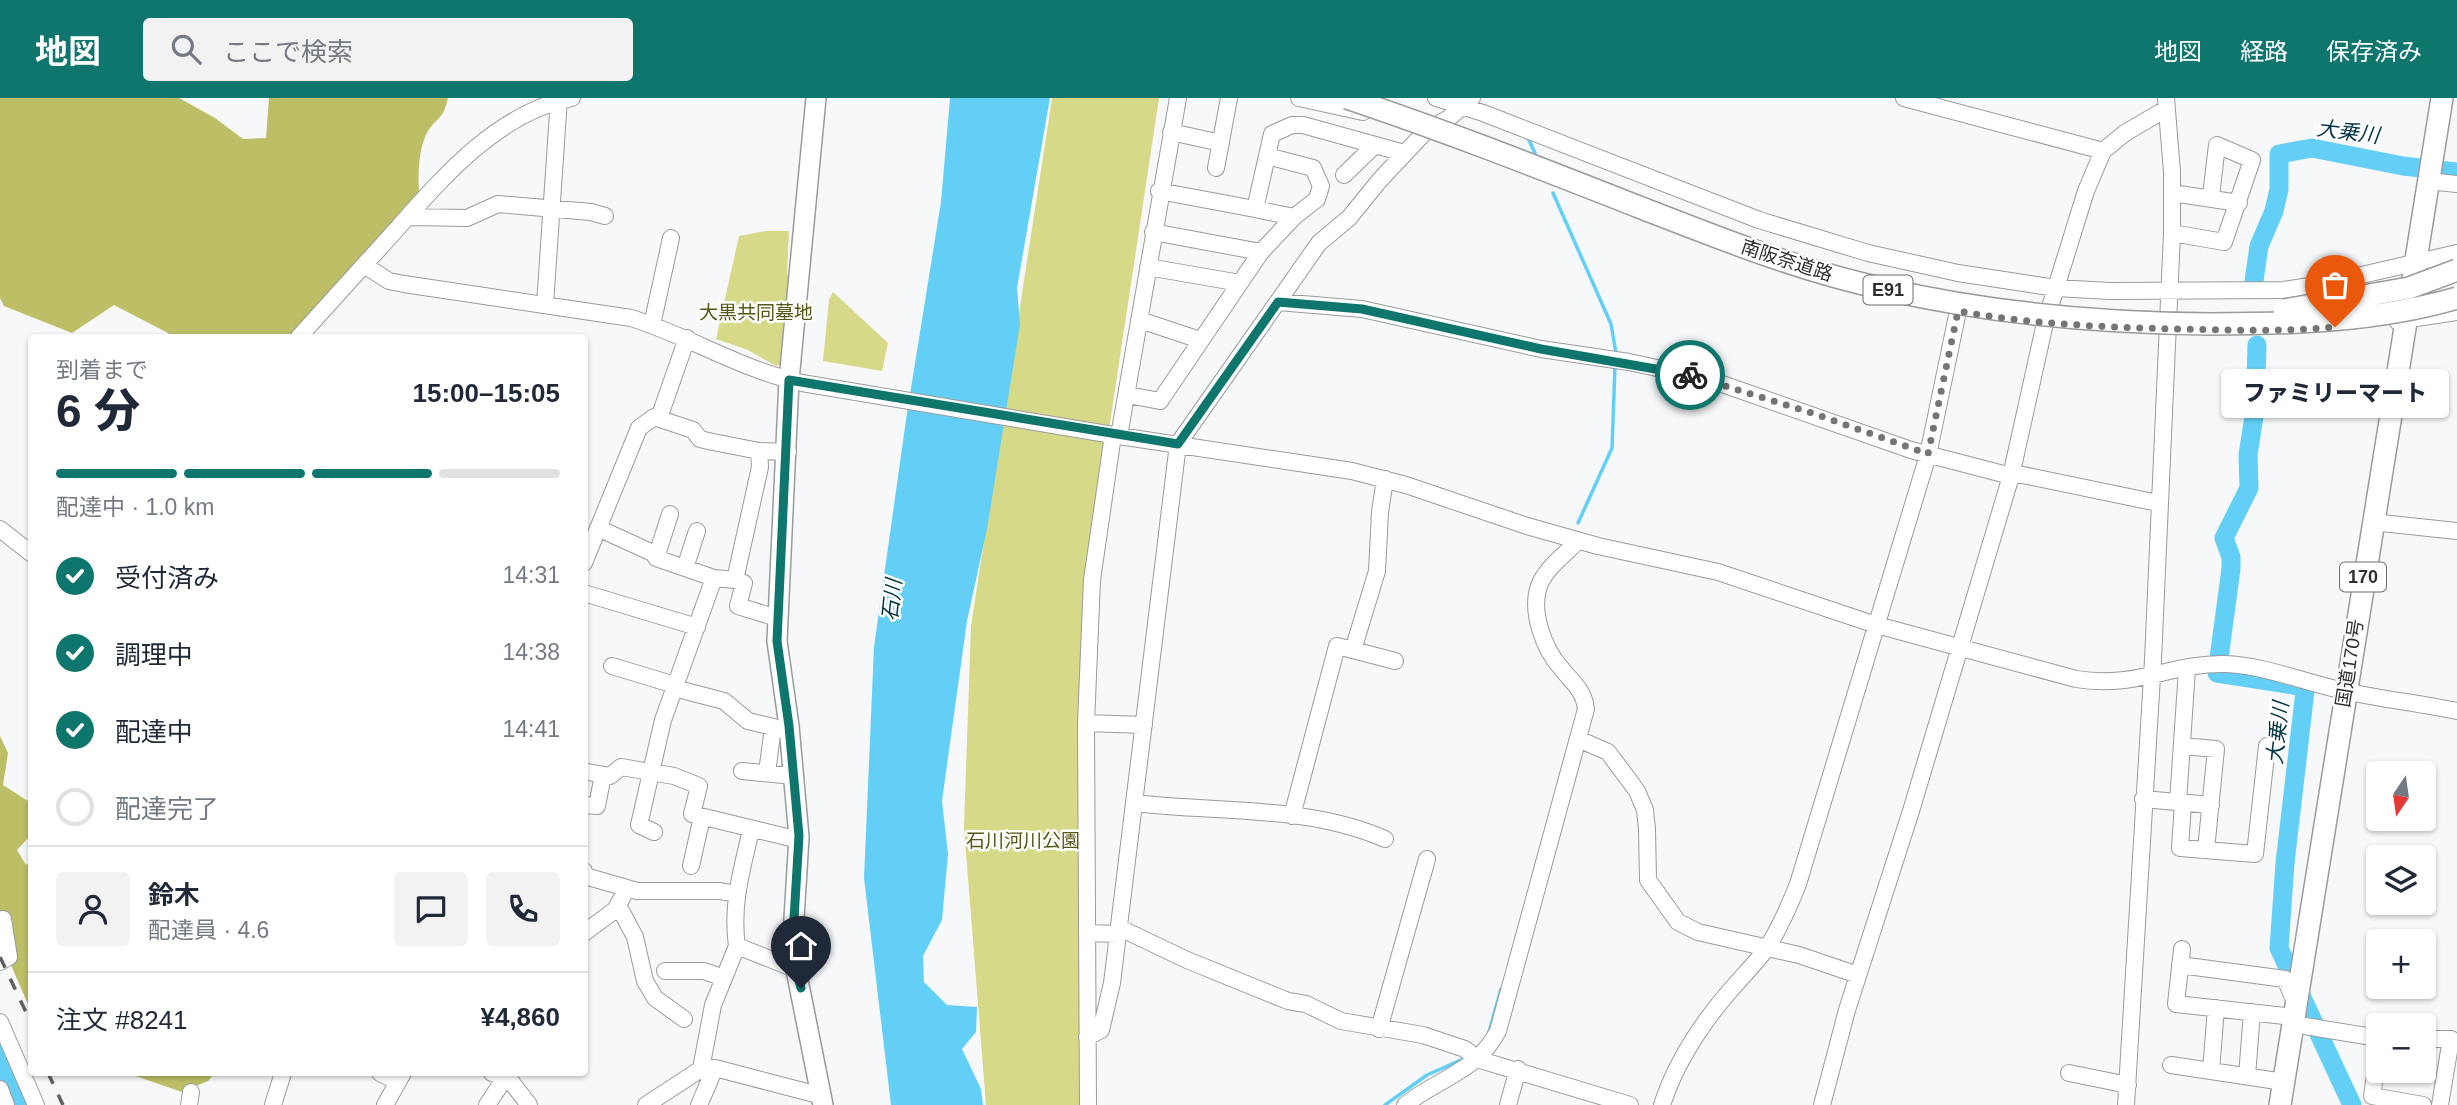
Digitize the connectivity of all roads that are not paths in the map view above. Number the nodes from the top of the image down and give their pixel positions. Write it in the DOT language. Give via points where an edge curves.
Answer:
graph roads {
  1 [pos="816,98"];
  2 [pos="1178,98"];
  3 [pos="1229,98"];
  4 [pos="1299,98"];
  5 [pos="1347,98"];
  6 [pos="1366,98"];
  7 [pos="1436,98"];
  8 [pos="1904,98"];
  9 [pos="2442,98"];
  10 [pos="564,99"];
  11 [pos="1468,102"];
  12 [pos="2166,104"];
  13 [pos="1171,132"];
  14 [pos="1425,132"];
  15 [pos="1221,143"];
  16 [pos="1375,145"];
  17 [pos="2103,151"];
  18 [pos="1404,153"];
  19 [pos="1267,156"];
  20 [pos="1216,168"];
  21 [pos="2429,172"];
  22 [pos="1343,175"];
  23 [pos="2457,184"];
  24 [pos="1159,191"];
  25 [pos="2172,192"];
  26 [pos="2211,196"];
  27 [pos="2239,203"];
  28 [pos="551,207"];
  29 [pos="1255,209"];
  30 [pos="605,216"];
  31 [pos="410,217"];
  32 [pos="1294,217"];
  33 [pos="1153,232"];
  34 [pos="2172,233"];
  35 [pos="671,238"];
  36 [pos="1261,252"];
  37 [pos="2457,253"];
  38 [pos="2417,263"];
  39 [pos="364,265"];
  40 [pos="1148,267"];
  41 [pos="2457,270"];
  42 [pos="1240,283"];
  43 [pos="2056,288"];
  44 [pos="2170,291"];
  45 [pos="2455,300"];
  46 [pos="1278,302"];
  47 [pos="545,305"];
  48 [pos="1958,311"];
  49 [pos="2241,317"];
  50 [pos="1140,320"];
  51 [pos="2404,321"];
  52 [pos="2045,323"];
  53 [pos="652,325"];
  54 [pos="2168,329"];
  55 [pos="302,334"];
  56 [pos="687,338"];
  57 [pos="1200,340"];
  58 [pos="796,381"];
  59 [pos="1128,395"];
  60 [pos="659,418"];
  61 [pos="1112,435"];
  62 [pos="1178,444"];
  63 [pos="759,451"];
  64 [pos="788,452"];
  65 [pos="1928,454"];
  66 [pos="2011,476"];
  67 [pos="1385,479"];
  68 [pos="2158,503"];
  69 [pos="670,514"];
  70 [pos="2372,522"];
  71 [pos="598,528"];
  72 [pos="0,529"];
  73 [pos="697,531"];
  74 [pos="2457,531"];
  75 [pos="1578,541"];
  76 [pos="28,551"];
  77 [pos="588,553"];
  78 [pos="657,555"];
  79 [pos="685,568"];
  80 [pos="714,578"];
  81 [pos="735,580"];
  82 [pos="588,594"];
  83 [pos="777,618"];
  84 [pos="1878,626"];
  85 [pos="697,627"];
  86 [pos="1961,649"];
  87 [pos="1353,650"];
  88 [pos="1395,661"];
  89 [pos="612,666"];
  90 [pos="2188,669"];
  91 [pos="2151,677"];
  92 [pos="674,687"];
  93 [pos="2344,691"];
  94 [pos="2457,711"];
  95 [pos="1086,723"];
  96 [pos="1144,724"];
  97 [pos="782,729"];
  98 [pos="1578,739"];
  99 [pos="2182,746"];
  100 [pos="2267,746"];
  101 [pos="742,771"];
  102 [pos="650,772"];
  103 [pos="767,773"];
  104 [pos="794,776"];
  105 [pos="2143,799"];
  106 [pos="2180,802"];
  107 [pos="1135,803"];
  108 [pos="588,805"];
  109 [pos="2211,805"];
  110 [pos="1292,816"];
  111 [pos="702,817"];
  112 [pos="751,830"];
  113 [pos="654,832"];
  114 [pos="1385,839"];
  115 [pos="799,840"];
  116 [pos="2206,850"];
  117 [pos="1427,859"];
  118 [pos="691,866"];
  119 [pos="588,877"];
  120 [pos="627,888"];
  121 [pos="736,894"];
  122 [pos="618,905"];
  123 [pos="3,919"];
  124 [pos="588,930"];
  125 [pos="1120,931"];
  126 [pos="1087,933"];
  127 [pos="737,946"];
  128 [pos="1767,948"];
  129 [pos="0,962"];
  130 [pos="795,965"];
  131 [pos="666,971"];
  132 [pos="1858,975"];
  133 [pos="724,978"];
  134 [pos="2216,1009"];
  135 [pos="2252,1012"];
  136 [pos="2294,1015"];
  137 [pos="684,1019"];
  138 [pos="0,1022"];
  139 [pos="1379,1029"];
  140 [pos="2366,1035"];
  141 [pos="1087,1037"];
  142 [pos="2436,1039"];
  143 [pos="1476,1059"];
  144 [pos="2171,1065"];
  145 [pos="708,1069"];
  146 [pos="1518,1069"];
  147 [pos="2211,1071"];
  148 [pos="2069,1073"];
  149 [pos="282,1076"];
  150 [pos="499,1076"];
  151 [pos="500,1076"];
  152 [pos="2246,1076"];
  153 [pos="401,1077"];
  154 [pos="2284,1082"];
  155 [pos="2374,1083"];
  156 [pos="2128,1085"];
  157 [pos="0,1089"];
  158 [pos="1579,1089"];
  159 [pos="822,1100"];
  160 [pos="6,1105"];
  161 [pos="36,1105"];
  162 [pos="273,1105"];
  163 [pos="385,1105"];
  164 [pos="487,1105"];
  165 [pos="529,1105"];
  166 [pos="646,1105"];
  167 [pos="699,1105"];
  168 [pos="1088,1105"];
  169 [pos="1405,1105"];
  170 [pos="1507,1105"];
  171 [pos="1574,1105"];
  172 [pos="1630,1105"];
  173 [pos="1662,1105"];
  174 [pos="1822,1105"];
  175 [pos="2126,1105"];
  176 [pos="2280,1105"];
  177 [pos="2423,1105"];
  178 [pos="2440,1105"];
  1 -- 58 [label="main road"];
  2 -- 13 [label="street"];
  3 -- 15 [label="street"];
  4 -- 14 [label="street"];
  5 -- 45 [label="highway, 南阪奈道路 / E91, bridge" via="1768,256 1883,289 1960,304 2105,322 2264,324 2352,318"];
  6 -- 49 [label="highway, 南阪奈道路 / E91" via="1682,217 1885,283 2024,308 2104,315"];
  7 -- 11 [label="street"];
  8 -- 17 [label="street"];
  9 -- 21 [label="highway, 国道170号 / 170"];
  10 -- 28 [label="street"];
  10 -- 31 [label="street" via="505,124 466,157"];
  11 -- 14 [label="street"];
  11 -- 43 [label="street" via="1759,220 1868,253"];
  12 -- 17 [label="street"];
  12 -- 25 [label="street"];
  13 -- 15 [label="street"];
  13 -- 24 [label="street"];
  14 -- 18 [label="street"];
  14 -- 48 [label="street" via="1782,268"];
  15 -- 20 [label="street"];
  16 -- 18 [label="street"];
  16 -- 19 [label="street" via="1293,125 1272,134"];
  16 -- 22 [label="street"];
  17 -- 43 [label="street"];
  18 -- 46 [label="street" via="1349,218 1319,243"];
  19 -- 29 [label="street"];
  19 -- 32 [label="street" via="1313,167 1321,186 1317,199"];
  21 -- 23 [label="street"];
  21 -- 38 [label="highway, 国道170号 / 170"];
  24 -- 29 [label="street"];
  24 -- 33 [label="street"];
  25 -- 26 [label="street"];
  25 -- 34 [label="street"];
  26 -- 27 [label="street"];
  26 -- 27 [label="street" via="2217,145 2252,160"];
  27 -- 34 [label="street" via="2224,242"];
  28 -- 30 [label="street"];
  28 -- 31 [label="street" via="498,204 467,218"];
  28 -- 47 [label="street"];
  29 -- 32 [label="street"];
  31 -- 39 [label="street"];
  32 -- 36 [label="street"];
  33 -- 36 [label="street"];
  33 -- 40 [label="street"];
  34 -- 44 [label="street"];
  35 -- 53 [label="street"];
  36 -- 42 [label="street"];
  37 -- 38 [label="street"];
  38 -- 44 [label="street" via="2283,290"];
  38 -- 51 [label="highway, 国道170号 / 170"];
  39 -- 47 [label="street" via="389,281"];
  39 -- 55 [label="street"];
  40 -- 42 [label="street"];
  40 -- 50 [label="street"];
  41 -- 49 [label="highway, bridge" via="2409,288"];
  42 -- 57 [label="street"];
  43 -- 44 [label="street"];
  43 -- 52 [label="street"];
  44 -- 54 [label="street"];
  45 -- 49 [label="highway, 南阪奈道路 / E91, bridge"];
  45 -- 51 [label="street"];
  46 -- 62 [label="street"];
  46 -- 65 [label="street" via="1362,309 1541,349 1708,379"];
  47 -- 53 [label="street"];
  48 -- 52 [label="street"];
  48 -- 65 [label="street"];
  50 -- 57 [label="street"];
  50 -- 59 [label="street"];
  51 -- 54 [label="street" via="2289,331"];
  51 -- 70 [label="highway, 国道170号 / 170"];
  52 -- 54 [label="street"];
  52 -- 66 [label="street"];
  53 -- 56 [label="street"];
  54 -- 68 [label="street"];
  56 -- 58 [label="street"];
  56 -- 60 [label="street"];
  57 -- 59 [label="street" via="1160,401"];
  58 -- 61 [label="street"];
  58 -- 64 [label="main road"];
  59 -- 61 [label="street"];
  60 -- 63 [label="street" via="693,430 700,439"];
  60 -- 71 [label="street" via="639,428"];
  61 -- 62 [label="street"];
  61 -- 95 [label="street" via="1092,580"];
  62 -- 67 [label="street"];
  62 -- 96 [label="street"];
  63 -- 64 [label="street"];
  63 -- 81 [label="street" via="760,467"];
  64 -- 83 [label="main road"];
  65 -- 66 [label="street"];
  65 -- 84 [label="street"];
  66 -- 68 [label="street"];
  66 -- 86 [label="street"];
  67 -- 75 [label="street"];
  67 -- 87 [label="street" via="1377,571"];
  68 -- 91 [label="street"];
  69 -- 78 [label="street"];
  70 -- 74 [label="street"];
  70 -- 93 [label="highway, 国道170号 / 170"];
  71 -- 77 [label="street"];
  71 -- 78 [label="street"];
  72 -- 76 [label="street"];
  73 -- 79 [label="street"];
  75 -- 84 [label="street" via="1718,572"];
  75 -- 98 [label="street" via="1545,577 1536,599 1546,645 1585,700"];
  78 -- 79 [label="street"];
  79 -- 80 [label="street"];
  80 -- 81 [label="street"];
  80 -- 85 [label="street"];
  81 -- 83 [label="street" via="744,583 738,606"];
  82 -- 85 [label="street"];
  83 -- 97 [label="main road"];
  84 -- 86 [label="street"];
  84 -- 128 [label="street" via="1798,884"];
  85 -- 92 [label="street"];
  86 -- 91 [label="street" via="2099,683"];
  86 -- 132 [label="street"];
  87 -- 88 [label="street"];
  87 -- 110 [label="street" via="1338,646"];
  89 -- 92 [label="street"];
  90 -- 91 [label="street"];
  90 -- 93 [label="street" via="2218,664"];
  90 -- 99 [label="street"];
  91 -- 105 [label="street"];
  92 -- 97 [label="street" via="724,701 748,721"];
  92 -- 102 [label="street"];
  93 -- 94 [label="street"];
  93 -- 136 [label="highway, 国道170号 / 170"];
  95 -- 96 [label="street"];
  95 -- 126 [label="street"];
  96 -- 107 [label="street"];
  97 -- 103 [label="street"];
  97 -- 104 [label="main road"];
  98 -- 128 [label="street" via="1608,752 1637,790 1645,810 1648,880 1678,922 1698,932"];
  98 -- 143 [label="street" via="1497,1031"];
  99 -- 106 [label="street"];
  99 -- 109 [label="street" via="2216,749"];
  100 -- 116 [label="street" via="2255,854"];
  101 -- 103 [label="street"];
  102 -- 108 [label="street" via="621,767 616,774 595,774 597,806"];
  102 -- 111 [label="street" via="699,786 692,814"];
  102 -- 113 [label="street" via="639,825"];
  103 -- 104 [label="street"];
  104 -- 115 [label="main road"];
  105 -- 106 [label="street"];
  105 -- 156 [label="street"];
  106 -- 109 [label="street"];
  106 -- 116 [label="street" via="2180,848"];
  107 -- 110 [label="street"];
  107 -- 125 [label="street"];
  109 -- 116 [label="street"];
  110 -- 114 [label="street" via="1355,826"];
  111 -- 112 [label="street"];
  111 -- 118 [label="street"];
  112 -- 115 [label="street"];
  112 -- 121 [label="street"];
  115 -- 130 [label="main road"];
  117 -- 139 [label="street"];
  119 -- 120 [label="street"];
  120 -- 121 [label="street"];
  120 -- 122 [label="street"];
  121 -- 127 [label="street"];
  122 -- 124 [label="street"];
  122 -- 137 [label="street" via="635,937 645,981 655,998"];
  123 -- 129 [label="street" via="9,957"];
  125 -- 126 [label="street"];
  125 -- 139 [label="street" via="1288,1001 1306,1004 1341,1021"];
  125 -- 141 [label="street" via="1101,1030"];
  126 -- 141 [label="street"];
  127 -- 130 [label="street"];
  127 -- 133 [label="street"];
  128 -- 132 [label="street"];
  128 -- 173 [label="street" via="1688,1047"];
  130 -- 159 [label="main road"];
  131 -- 133 [label="street" via="704,971"];
  132 -- 174 [label="street"];
  133 -- 145 [label="street" via="713,1005"];
  134 -- 135 [label="street"];
  134 -- 136 [label="street" via="2176,1004 2181,957 2285,979"];
  134 -- 147 [label="street"];
  135 -- 136 [label="street"];
  135 -- 152 [label="street"];
  136 -- 140 [label="street"];
  136 -- 154 [label="highway, 国道170号 / 170"];
  138 -- 161 [label="street"];
  139 -- 143 [label="street" via="1423,1035 1465,1049"];
  141 -- 168 [label="street"];
  142 -- 178 [label="street" via="2451,1040"];
  143 -- 146 [label="street"];
  143 -- 169 [label="street" via="1465,1071"];
  144 -- 147 [label="street"];
  145 -- 159 [label="street"];
  145 -- 166 [label="street"];
  145 -- 167 [label="street"];
  146 -- 158 [label="street"];
  146 -- 170 [label="street"];
  147 -- 152 [label="street"];
  148 -- 156 [label="street"];
  149 -- 162 [label="street"];
  150 -- 164 [label="street"];
  151 -- 165 [label="street"];
  152 -- 154 [label="street"];
  153 -- 163 [label="street"];
  154 -- 176 [label="highway, 国道170号 / 170"];
  155 -- 177 [label="street" via="2372,1096"];
  156 -- 175 [label="street"];
  157 -- 160 [label="street"];
  158 -- 171 [label="street"];
  158 -- 172 [label="street"];
}
